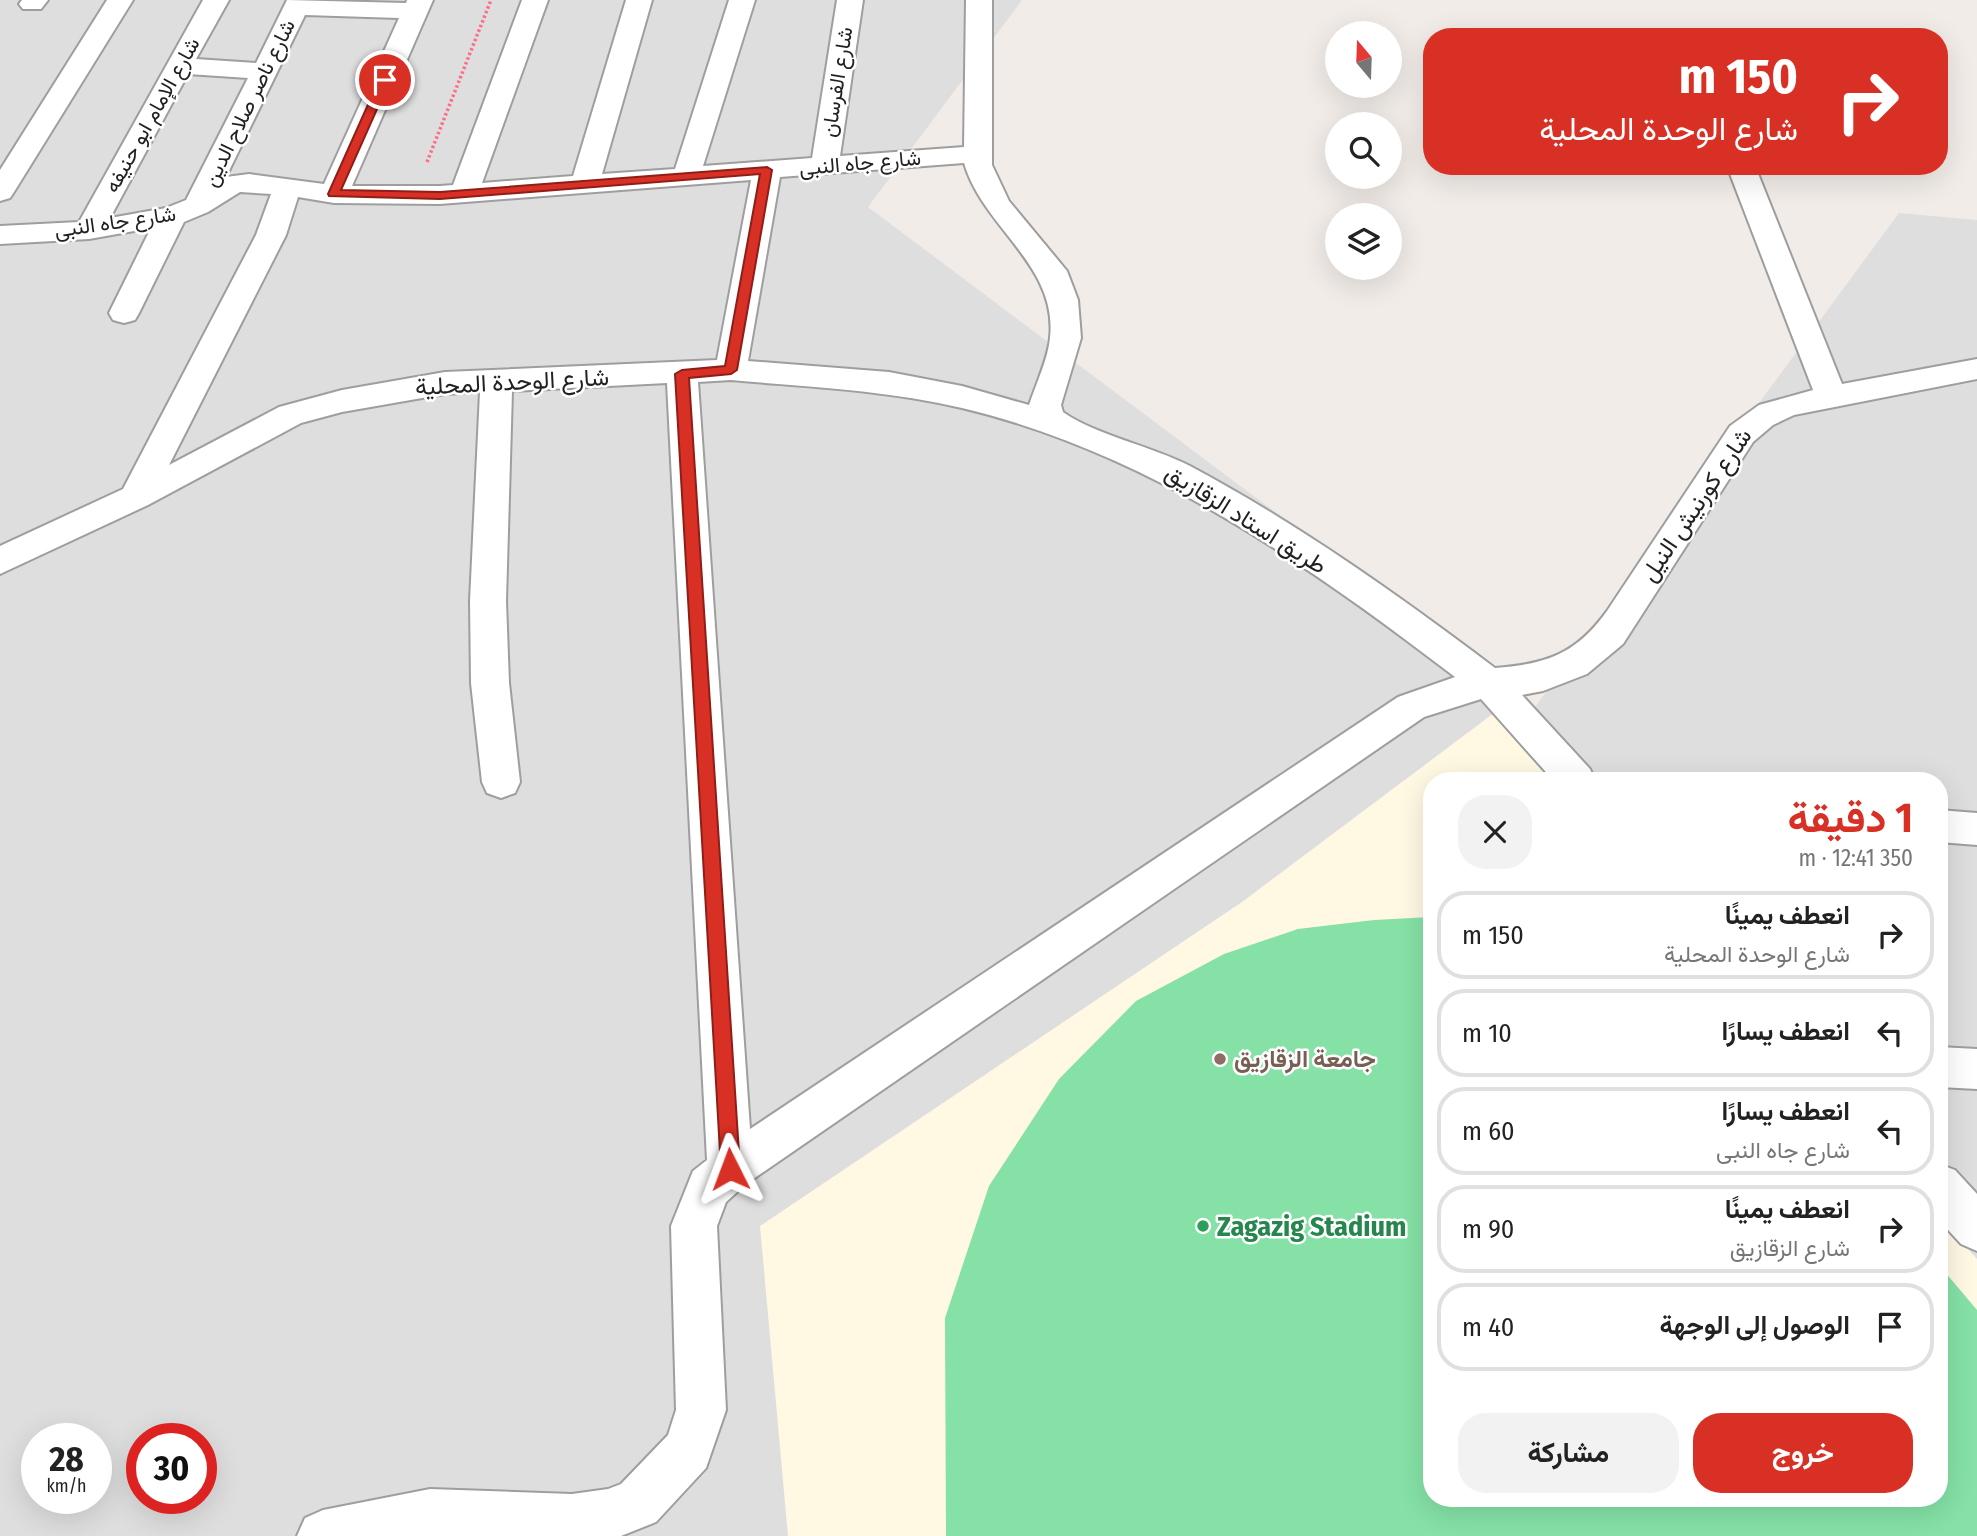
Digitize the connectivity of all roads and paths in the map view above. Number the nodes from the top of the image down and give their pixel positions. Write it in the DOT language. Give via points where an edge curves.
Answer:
graph roads {
  1 [pos="120,0"];
  2 [pos="216,0"];
  3 [pos="491,0"];
  4 [pos="536,0"];
  5 [pos="639,0"];
  6 [pos="742,0"];
  7 [pos="850,0"];
  8 [pos="979,0"];
  9 [pos="299,4"];
  10 [pos="418,6"];
  11 [pos="179,66"];
  12 [pos="265,71"];
  13 [pos="976,154"];
  14 [pos="825,165"];
  15 [pos="767,170"];
  16 [pos="1745,175"];
  17 [pos="686,177"];
  18 [pos="585,184"];
  19 [pos="288,186"];
  20 [pos="0,192"];
  21 [pos="334,194"];
  22 [pos="464,194"];
  23 [pos="414,196"];
  24 [pos="185,211"];
  25 [pos="89,230"];
  26 [pos="0,235"];
  27 [pos="124,313"];
  28 [pos="1977,369"];
  29 [pos="731,370"];
  30 [pos="682,374"];
  31 [pos="496,379"];
  32 [pos="1832,398"];
  33 [pos="1056,423"];
  34 [pos="135,497"];
  35 [pos="0,561"];
  36 [pos="1489,683"];
  37 [pos="1569,772"];
  38 [pos="501,782"];
  39 [pos="1948,827"];
  40 [pos="1977,829"];
  41 [pos="1948,1067"];
  42 [pos="1977,1069"];
  43 [pos="730,1169"];
  44 [pos="1948,1195"];
  45 [pos="1977,1228"];
  46 [pos="323,1536"];
  1 -- 20 [label="street"];
  2 -- 11 [label="street, شارع الإمام ابو حنيفه"];
  3 -- 23 [label="path"];
  4 -- 22 [label="street"];
  5 -- 18 [label="street"];
  6 -- 17 [label="street"];
  7 -- 14 [label="street, شارع الفرسان"];
  8 -- 13 [label="street"];
  9 -- 10 [label="street"];
  9 -- 12 [label="street, شارع ناصر صلاح الدين"];
  10 -- 21 [label="street"];
  11 -- 12 [label="street"];
  11 -- 25 [label="street, شارع الإمام ابو حنيفه"];
  12 -- 24 [label="street, شارع ناصر صلاح الدين"];
  13 -- 14 [label="street, شارع جاه النبى"];
  13 -- 33 [label="street" via="981,177 996,204 1052,271 1063,300 1066,338 1045,405 1048,417"];
  14 -- 15 [label="street, شارع جاه النبى"];
  15 -- 17 [label="street, شارع جاه النبى"];
  15 -- 29 [label="street"];
  16 -- 32 [label="street"];
  17 -- 18 [label="street, شارع جاه النبى"];
  18 -- 22 [label="street, شارع جاه النبى"];
  19 -- 21 [label="street, شارع جاه النبى"];
  19 -- 24 [label="street, شارع جاه النبى" via="232,184"];
  19 -- 34 [label="street" via="271,234"];
  21 -- 23 [label="street, شارع جاه النبى"];
  22 -- 23 [label="street, شارع جاه النبى"];
  24 -- 25 [label="street, شارع جاه النبى"];
  24 -- 27 [label="street, شارع ناصر صلاح الدين"];
  25 -- 26 [label="street, شارع جاه النبى"];
  28 -- 32 [label="street, شارع كورنيش النيل"];
  29 -- 30 [label="street, شارع الوحدة المحلية"];
  29 -- 33 [label="street, شارع الوحدة المحلية" via="889,383"];
  30 -- 31 [label="street, شارع الوحدة المحلية"];
  30 -- 43 [label="street"];
  31 -- 34 [label="street, شارع الوحدة المحلية" via="394,390 290,415"];
  31 -- 38 [label="street" via="488,601 490,683"];
  32 -- 36 [label="street, شارع كورنيش النيل" via="1764,413 1742,431 1603,645 1557,671 1529,680"];
  33 -- 36 [label="street, طريق استاد الزقازيق" via="1175,473 1241,510"];
  34 -- 35 [label="street, شارع الوحدة المحلية"];
  36 -- 37 [label="street, طريق استاد الزقازيق"];
  36 -- 43 [label="street, شارع كورنيش النيل" via="1411,707"];
  39 -- 40 [label="street"];
  41 -- 42 [label="street"];
  43 -- 46 [label="street, شارع كورنيش النيل" via="709,1187 694,1226 701,1410 688,1450 638,1504 608,1515 572,1520 430,1515"];
  44 -- 45 [label="street"];
}
